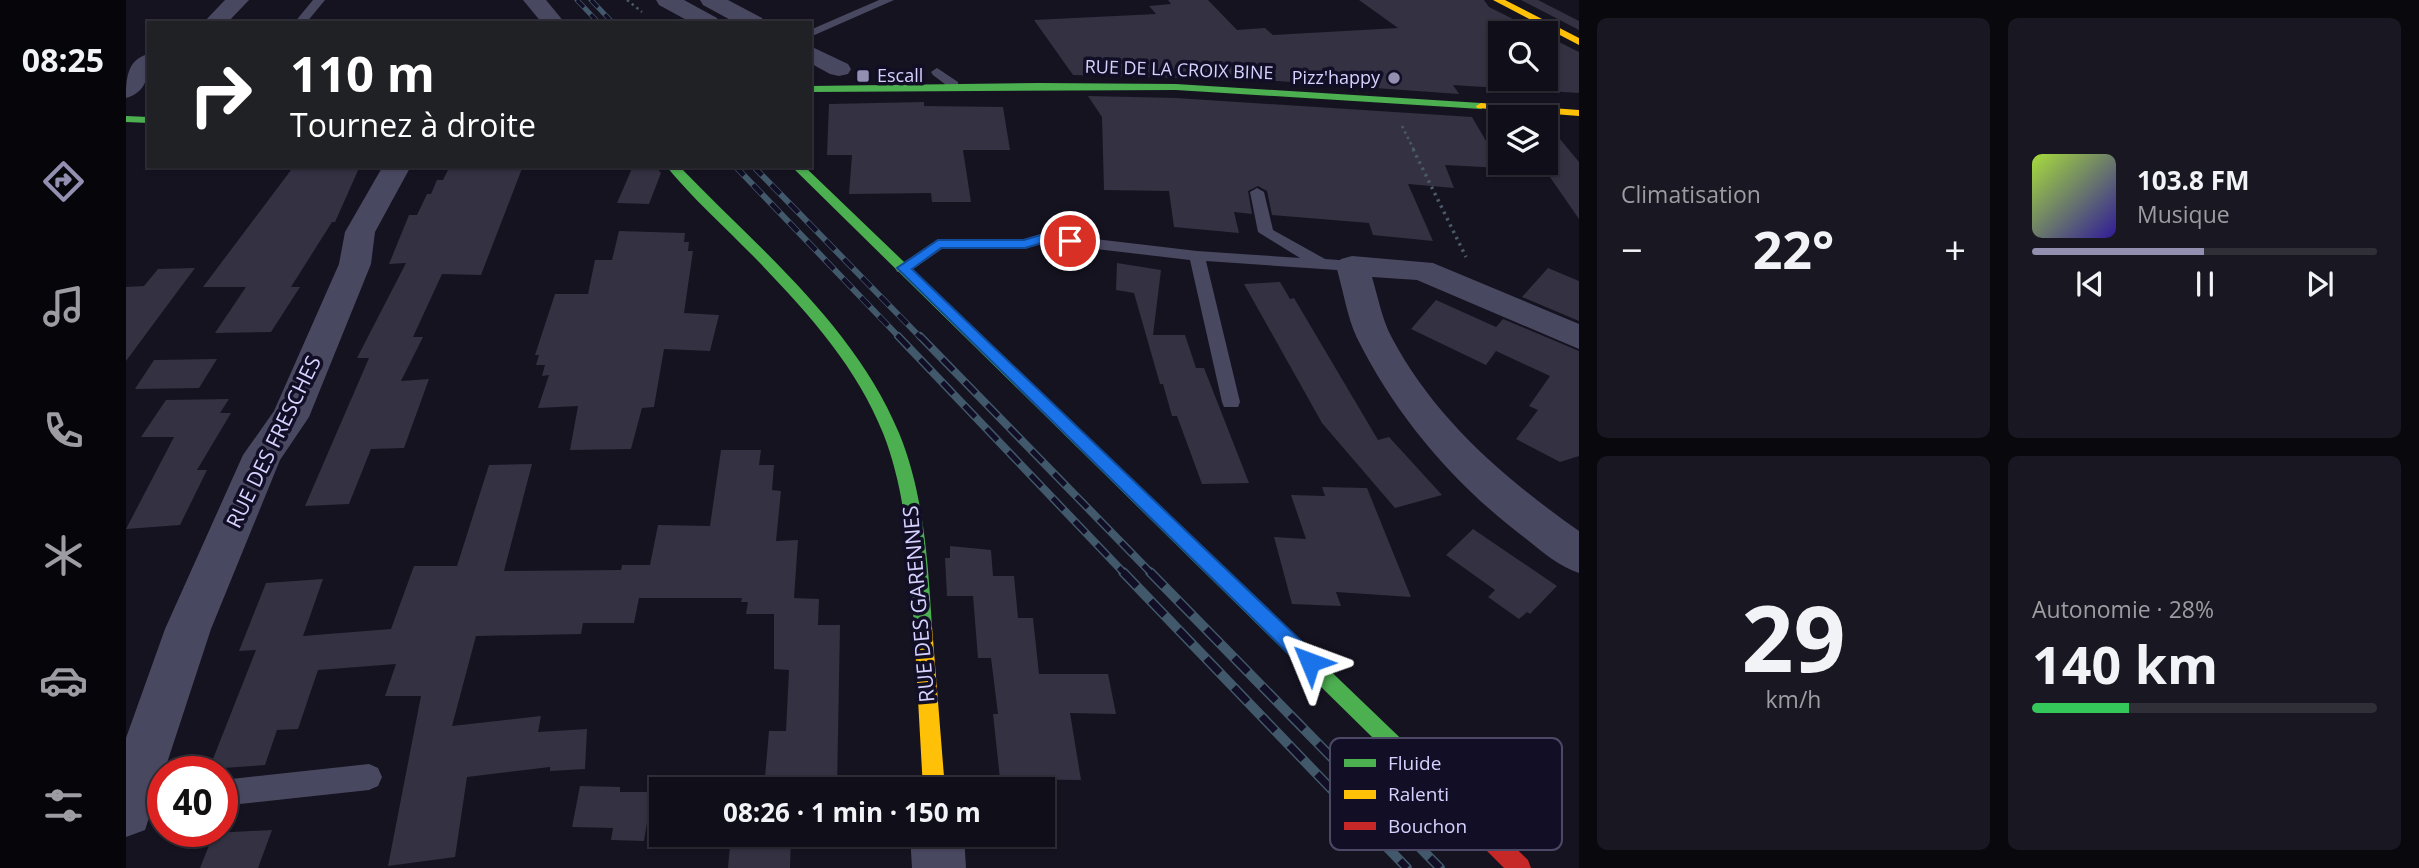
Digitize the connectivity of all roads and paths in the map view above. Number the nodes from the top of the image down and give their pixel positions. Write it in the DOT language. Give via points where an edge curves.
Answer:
graph roads {
  1 [pos="238,0"];
  2 [pos="319,0"];
  3 [pos="534,0"];
  4 [pos="667,0"];
  5 [pos="710,0"];
  6 [pos="888,0"];
  7 [pos="1498,0"];
  8 [pos="216,21"];
  9 [pos="302,21"];
  10 [pos="552,21"];
  11 [pos="705,21"];
  12 [pos="750,21"];
  13 [pos="812,33"];
  14 [pos="1579,42"];
  15 [pos="812,60"];
  16 [pos="147,64"];
  17 [pos="818,80"];
  18 [pos="126,90"];
  19 [pos="1388,99"];
  20 [pos="147,102"];
  21 [pos="1579,113"];
  22 [pos="126,118"];
  23 [pos="147,120"];
  24 [pos="396,168"];
  25 [pos="674,168"];
  26 [pos="799,168"];
  27 [pos="1256,192"];
  28 [pos="1197,256"];
  29 [pos="1338,265"];
  30 [pos="903,268"];
  31 [pos="1485,295"];
  32 [pos="1579,337"];
  33 [pos="1231,402"];
  34 [pos="1579,555"];
  35 [pos="1386,738"];
  36 [pos="369,777"];
  37 [pos="933,777"];
  38 [pos="238,791"];
  39 [pos="139,804"];
  40 [pos="938,847"];
  41 [pos="1501,850"];
  42 [pos="939,868"];
  43 [pos="1520,868"];
  1 -- 8 [label="street"];
  2 -- 9 [label="lane"];
  3 -- 10 [label="street"];
  4 -- 11 [label="street"];
  5 -- 12 [label="street"];
  6 -- 13 [label="lane"];
  7 -- 14 [label="street"];
  15 -- 17 [label="street"];
  16 -- 18 [label="street"];
  17 -- 19 [label="street, RUE DE LA CROIX BINE" via="1178,87"];
  19 -- 21 [label="street, RUE DE LA CROIX BINE"];
  19 -- 31 [label="path"];
  20 -- 22 [label="street"];
  22 -- 23 [label="street"];
  24 -- 39 [label="street, RUE DES FRESCHES" via="360,232 355,264 300,394 263,455 188,629"];
  25 -- 37 [label="street, RUE DES GARENNES" via="827,331 884,415 905,471 916,525"];
  26 -- 30 [label="street"];
  27 -- 29 [label="lane" via="1266,232"];
  28 -- 29 [label="lane"];
  28 -- 30 [label="lane" via="1044,238 1025,244 938,244"];
  28 -- 33 [label="lane"];
  29 -- 31 [label="street" via="1422,270"];
  29 -- 34 [label="street" via="1397,378 1465,464"];
  30 -- 35 [label="street"];
  31 -- 32 [label="street"];
  36 -- 38 [label="lane"];
  40 -- 42 [label="street"];
  41 -- 43 [label="street"];
}
